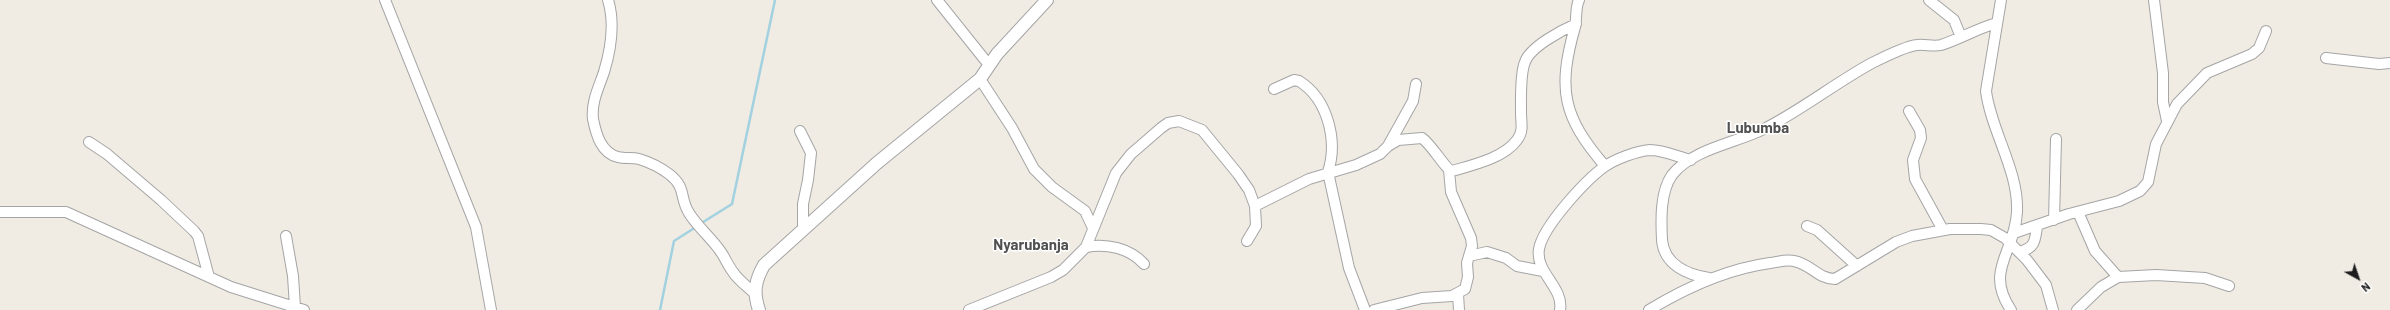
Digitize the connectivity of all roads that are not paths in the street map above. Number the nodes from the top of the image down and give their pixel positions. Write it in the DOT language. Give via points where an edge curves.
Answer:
graph roads {
  1 [pos="385,0"];
  2 [pos="608,0"];
  3 [pos="937,0"];
  4 [pos="1047,0"];
  5 [pos="1579,0"];
  6 [pos="1929,0"];
  7 [pos="2001,0"];
  8 [pos="2154,0"];
  9 [pos="1997,23"];
  10 [pos="1576,24"];
  11 [pos="2266,31"];
  12 [pos="1961,37"];
  13 [pos="2326,58"];
  14 [pos="2390,63"];
  15 [pos="989,65"];
  16 [pos="980,79"];
  17 [pos="1416,84"];
  18 [pos="1274,90"];
  19 [pos="1909,110"];
  20 [pos="2167,120"];
  21 [pos="800,131"];
  22 [pos="2056,139"];
  23 [pos="89,142"];
  24 [pos="1388,146"];
  25 [pos="1691,160"];
  26 [pos="1605,166"];
  27 [pos="1449,170"];
  28 [pos="1328,172"];
  29 [pos="1255,206"];
  30 [pos="0,212"];
  31 [pos="2078,212"];
  32 [pos="2054,220"];
  33 [pos="1807,226"];
  34 [pos="2037,226"];
  35 [pos="1093,228"];
  36 [pos="803,229"];
  37 [pos="1943,230"];
  38 [pos="286,236"];
  39 [pos="2012,238"];
  40 [pos="1247,241"];
  41 [pos="1086,247"];
  42 [pos="2019,252"];
  43 [pos="1469,256"];
  44 [pos="1144,264"];
  45 [pos="1857,266"];
  46 [pos="1543,271"];
  47 [pos="209,277"];
  48 [pos="2118,277"];
  49 [pos="1710,278"];
  50 [pos="2229,286"];
  51 [pos="754,293"];
  52 [pos="1458,294"];
  53 [pos="299,309"];
  54 [pos="491,310"];
  55 [pos="759,310"];
  56 [pos="969,310"];
  57 [pos="1365,310"];
  58 [pos="1374,310"];
  59 [pos="1459,310"];
  60 [pos="1560,310"];
  61 [pos="1648,310"];
  62 [pos="2011,310"];
  63 [pos="2053,310"];
  64 [pos="2077,310"];
  1 -- 54 [label="street" via="476,227"];
  2 -- 51 [label="street" via="612,23 610,42 592,107 596,132 602,146 618,158 639,159 667,172 676,180 681,186 684,202 692,218 719,249 733,272"];
  3 -- 15 [label="street"];
  4 -- 15 [label="street"];
  5 -- 10 [label="street"];
  6 -- 12 [label="street" via="1954,20"];
  7 -- 9 [label="street"];
  8 -- 20 [label="street" via="2163,73 2163,102"];
  9 -- 12 [label="street"];
  9 -- 39 [label="street" via="1986,91 1992,122 2007,159 2015,193 2017,213"];
  10 -- 26 [label="street" via="1567,61 1565,96 1572,121"];
  10 -- 27 [label="street" via="1558,32 1527,57 1523,75 1522,125 1512,146 1490,159"];
  11 -- 20 [label="street" via="2259,48 2252,54 2207,73 2183,96"];
  12 -- 25 [label="street" via="1940,45 1917,45 1906,48 1874,62 1786,118"];
  13 -- 14 [label="street"];
  15 -- 16 [label="street"];
  16 -- 35 [label="street" via="1014,131 1034,169 1052,187 1085,211"];
  16 -- 36 [label="street" via="877,163"];
  17 -- 24 [label="street" via="1413,101"];
  18 -- 28 [label="street" via="1294,80 1299,81 1322,106 1329,123 1332,143 1333,157"];
  19 -- 37 [label="street" via="1920,130 1921,138 1913,160 1915,179"];
  20 -- 31 [label="street" via="2156,144 2148,182 2140,191 2119,201"];
  21 -- 36 [label="street" via="810,153 803,204"];
  22 -- 32 [label="street"];
  23 -- 47 [label="street" via="107,154 194,231 198,236"];
  24 -- 27 [label="street" via="1398,140 1422,138 1437,152"];
  24 -- 28 [label="street" via="1368,160"];
  25 -- 26 [label="street" via="1649,150"];
  25 -- 49 [label="street" via="1672,175 1665,191 1662,243 1666,255 1682,270"];
  26 -- 46 [label="street" via="1570,200 1547,229 1539,249"];
  27 -- 43 [label="street" via="1451,192 1471,238"];
  28 -- 29 [label="street" via="1293,185"];
  28 -- 57 [label="street" via="1349,268"];
  29 -- 35 [label="street" via="1249,190 1238,174 1202,130 1179,121 1168,123 1131,154 1116,173"];
  29 -- 40 [label="street" via="1256,226"];
  30 -- 47 [label="street" via="66,212"];
  31 -- 32 [label="street"];
  31 -- 48 [label="street" via="2095,251"];
  32 -- 34 [label="street"];
  33 -- 45 [label="street" via="1816,230"];
  34 -- 39 [label="street"];
  34 -- 42 [label="street" via="2035,243"];
  35 -- 41 [label="street"];
  36 -- 51 [label="street" via="764,265 757,277"];
  37 -- 39 [label="street" via="1991,230"];
  37 -- 45 [label="street" via="1896,242"];
  38 -- 53 [label="street"];
  39 -- 42 [label="street"];
  39 -- 62 [label="street" via="1998,276 2001,290"];
  41 -- 44 [label="street" via="1117,248 1138,257"];
  41 -- 56 [label="street" via="1063,270 1051,277"];
  42 -- 63 [label="street" via="2046,285"];
  43 -- 46 [label="street" via="1487,252 1506,258 1517,266"];
  43 -- 52 [label="street" via="1466,287"];
  45 -- 49 [label="street" via="1835,279 1827,279 1794,261 1743,267"];
  46 -- 60 [label="street" via="1558,293"];
  47 -- 53 [label="street" via="231,287"];
  48 -- 50 [label="street" via="2156,275 2205,278"];
  48 -- 64 [label="street" via="2102,287"];
  49 -- 61 [label="street"];
  51 -- 55 [label="street"];
  52 -- 58 [label="street" via="1422,298"];
  52 -- 59 [label="street"];
}
